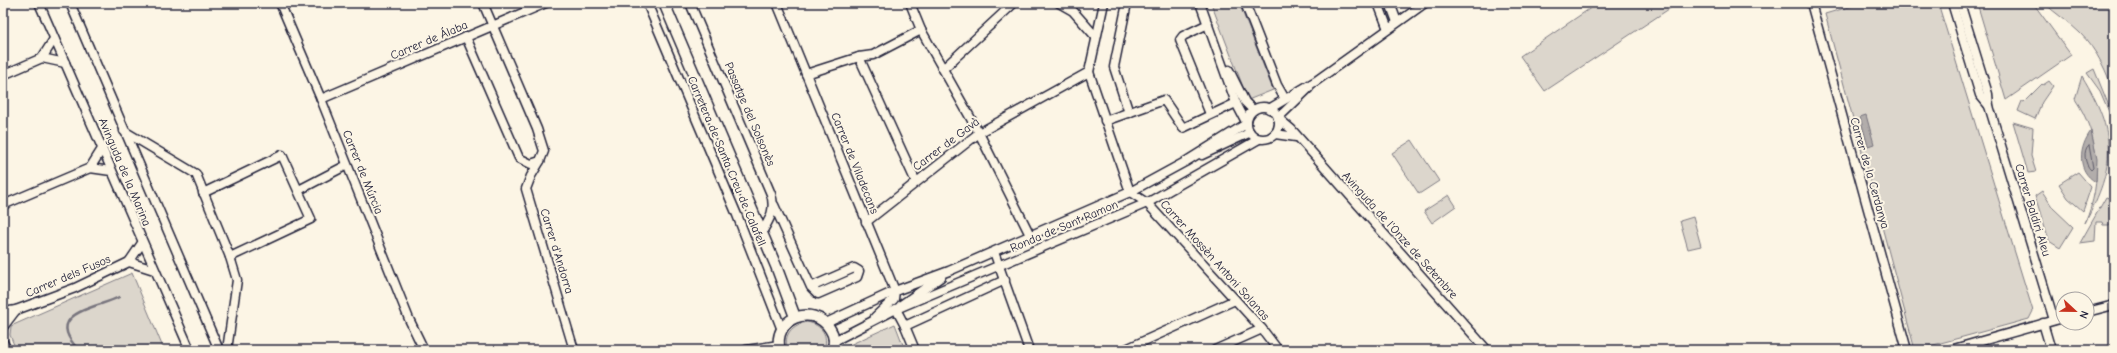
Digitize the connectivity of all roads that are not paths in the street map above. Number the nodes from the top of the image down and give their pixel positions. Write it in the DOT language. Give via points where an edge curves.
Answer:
graph roads {
  1 [pos="39,3"];
  2 [pos="70,3"];
  3 [pos="280,3"];
  4 [pos="483,3"];
  5 [pos="546,3"];
  6 [pos="647,3"];
  7 [pos="664,3"];
  8 [pos="690,3"];
  9 [pos="777,3"];
  10 [pos="910,3"];
  11 [pos="1014,3"];
  12 [pos="1059,3"];
  13 [pos="1104,3"];
  14 [pos="1127,3"];
  15 [pos="1200,3"];
  16 [pos="1245,3"];
  17 [pos="1378,3"];
  18 [pos="1390,3"];
  19 [pos="1425,3"];
  20 [pos="1812,3"];
  21 [pos="1952,3"];
  22 [pos="1960,3"];
  23 [pos="1397,22"];
  24 [pos="1208,24"];
  25 [pos="492,25"];
  26 [pos="1388,29"];
  27 [pos="921,30"];
  28 [pos="1096,36"];
  29 [pos="466,37"];
  30 [pos="54,39"];
  31 [pos="1215,41"];
  32 [pos="860,57"];
  33 [pos="42,58"];
  34 [pos="65,63"];
  35 [pos="943,69"];
  36 [pos="1088,72"];
  37 [pos="806,74"];
  38 [pos="3,75"];
  39 [pos="1316,81"];
  40 [pos="321,99"];
  41 [pos="1285,99"];
  42 [pos="1236,103"];
  43 [pos="1989,106"];
  44 [pos="1269,108"];
  45 [pos="1253,110"];
  46 [pos="1129,113"];
  47 [pos="1210,114"];
  48 [pos="1278,118"];
  49 [pos="1105,121"];
  50 [pos="1246,123"];
  51 [pos="124,131"];
  52 [pos="979,133"];
  53 [pos="1249,133"];
  54 [pos="1275,134"];
  55 [pos="1296,137"];
  56 [pos="1259,139"];
  57 [pos="102,149"];
  58 [pos="1210,152"];
  59 [pos="1235,153"];
  60 [pos="540,161"];
  61 [pos="1185,162"];
  62 [pos="347,165"];
  63 [pos="90,168"];
  64 [pos="111,171"];
  65 [pos="916,182"];
  66 [pos="299,190"];
  67 [pos="1130,192"];
  68 [pos="203,193"];
  69 [pos="1147,203"];
  70 [pos="3,205"];
  71 [pos="774,205"];
  72 [pos="866,222"];
  73 [pos="761,234"];
  74 [pos="1030,235"];
  75 [pos="142,243"];
  76 [pos="994,252"];
  77 [pos="230,257"];
  78 [pos="129,262"];
  79 [pos="999,266"];
  80 [pos="154,270"];
  81 [pos="949,271"];
  82 [pos="1005,280"];
  83 [pos="811,287"];
  84 [pos="895,291"];
  85 [pos="1235,300"];
  86 [pos="2114,305"];
  87 [pos="896,309"];
  88 [pos="16,310"];
  89 [pos="2095,310"];
  90 [pos="3,312"];
  91 [pos="794,317"];
  92 [pos="2054,320"];
  93 [pos="826,323"];
  94 [pos="2043,323"];
  95 [pos="868,324"];
  96 [pos="906,326"];
  97 [pos="3,327"];
  98 [pos="1262,329"];
  99 [pos="782,330"];
  100 [pos="3,342"];
  101 [pos="833,346"];
  102 [pos="780,347"];
  103 [pos="7,350"];
  104 [pos="190,350"];
  105 [pos="219,350"];
  106 [pos="227,350"];
  107 [pos="424,350"];
  108 [pos="574,350"];
  109 [pos="746,350"];
  110 [pos="916,350"];
  111 [pos="1028,350"];
  112 [pos="1124,350"];
  113 [pos="1214,350"];
  114 [pos="1278,350"];
  115 [pos="1487,350"];
  116 [pos="1907,350"];
  117 [pos="1950,350"];
  118 [pos="2051,350"];
  1 -- 30 [label="street, Avinguda de la Marina"];
  2 -- 51 [label="street, Avinguda de la Marina"];
  3 -- 40 [label="street, Carrer de Múrcia"];
  4 -- 25 [label="street, Carrer d'Andorra"];
  5 -- 25 [label="street, Carrer de Álaba"];
  6 -- 99 [label="street, Carretera de Santa Creu de Calafell" via="737,215"];
  7 -- 73 [label="street, Carretera de Santa Creu de Calafell"];
  8 -- 71 [label="street, Passatge del Solsonès"];
  9 -- 37 [label="street, Carrer de Viladecans"];
  10 -- 27 [label="street"];
  11 -- 35 [label="street"];
  12 -- 28 [label="street" via="1073,11"];
  13 -- 28 [label="street"];
  14 -- 46 [label="street" via="1114,68"];
  15 -- 24 [label="street"];
  16 -- 41 [label="street"];
  17 -- 26 [label="street"];
  18 -- 23 [label="street"];
  19 -- 23 [label="street"];
  20 -- 116 [label="street, Carrer de la Cerdanya"];
  21 -- 43 [label="street, Carrer Baldiri Aleu" via="1980,95"];
  22 -- 43 [label="street, Carrer Baldiri Aleu" via="1988,94"];
  23 -- 26 [label="street"];
  24 -- 31 [label="street"];
  24 -- 47 [label="street" via="1180,40"];
  25 -- 29 [label="street, Carrer de Álaba"];
  25 -- 60 [label="street, Carrer d'Andorra" via="537,129 544,151"];
  26 -- 39 [label="street"];
  27 -- 32 [label="street" via="874,55"];
  27 -- 35 [label="street"];
  28 -- 36 [label="street"];
  29 -- 40 [label="street, Carrer de Álaba"];
  29 -- 60 [label="street" via="519,158 531,164"];
  30 -- 33 [label="street"];
  30 -- 34 [label="street, Avinguda de la Marina"];
  31 -- 42 [label="street"];
  31 -- 45 [label="street" via="1245,102"];
  32 -- 37 [label="street"];
  32 -- 65 [label="street"];
  33 -- 34 [label="street"];
  33 -- 38 [label="street"];
  34 -- 57 [label="street, Avinguda de la Marina"];
  35 -- 52 [label="street"];
  36 -- 49 [label="street"];
  36 -- 52 [label="street, Carrer de Gavà"];
  37 -- 72 [label="street, Carrer de Viladecans"];
  39 -- 41 [label="street"];
  39 -- 48 [label="street"];
  40 -- 62 [label="street, Carrer de Múrcia"];
  41 -- 44 [label="street"];
  42 -- 47 [label="street"];
  42 -- 50 [label="street"];
  43 -- 92 [label="street, Carrer Baldiri Aleu"];
  44 -- 45 [label="street"];
  44 -- 48 [label="street"];
  45 -- 50 [label="street, Ronda de Sant Ramon"];
  46 -- 47 [label="street" via="1164,100 1183,128"];
  46 -- 49 [label="street"];
  48 -- 54 [label="street" via="1279,126"];
  48 -- 55 [label="street, Avinguda de l'Onze de Setembre"];
  49 -- 67 [label="street"];
  50 -- 53 [label="street"];
  50 -- 61 [label="street, Ronda de Sant Ramon"];
  51 -- 68 [label="street, Avinguda de la Marina" via="196,174"];
  51 -- 105 [label="street, Avinguda de la Marina"];
  52 -- 65 [label="street, Carrer de Gavà"];
  52 -- 74 [label="street"];
  53 -- 56 [label="street"];
  53 -- 58 [label="street, Ronda de Sant Ramon"];
  54 -- 55 [label="street"];
  54 -- 56 [label="street, Ronda de Sant Ramon" via="1266,140"];
  55 -- 115 [label="street, Avinguda de l'Onze de Setembre"];
  56 -- 59 [label="street, Ronda de Sant Ramon"];
  57 -- 63 [label="street"];
  57 -- 64 [label="street, Avinguda de la Marina"];
  58 -- 59 [label="street, Ronda de Sant Ramon"];
  58 -- 61 [label="street, Ronda de Sant Ramon"];
  59 -- 69 [label="street, Ronda de Sant Ramon"];
  60 -- 108 [label="street, Carrer d'Andorra" via="526,189"];
  61 -- 67 [label="street, Ronda de Sant Ramon"];
  62 -- 66 [label="street"];
  62 -- 107 [label="street, Carrer de Múrcia"];
  63 -- 64 [label="street"];
  63 -- 70 [label="street"];
  64 -- 75 [label="street, Avinguda de la Marina"];
  65 -- 72 [label="street, Carrer de Gavà"];
  66 -- 68 [label="street" via="282,155"];
  66 -- 77 [label="street" via="312,219"];
  67 -- 69 [label="street, Carrer Mossèn Antoni Solanas"];
  67 -- 74 [label="street, Ronda de Sant Ramon"];
  68 -- 77 [label="street, Avinguda de la Marina"];
  69 -- 79 [label="street, Ronda de Sant Ramon"];
  69 -- 85 [label="street, Carrer Mossèn Antoni Solanas"];
  71 -- 73 [label="street" via="772,216"];
  71 -- 83 [label="street, Passatge del Solsonès"];
  72 -- 84 [label="street, Carrer de Viladecans"];
  73 -- 91 [label="street, Carretera de Santa Creu de Calafell" via="776,266"];
  74 -- 76 [label="street, Ronda de Sant Ramon"];
  75 -- 78 [label="street, Carrer dels Fusos"];
  75 -- 80 [label="street, Avinguda de la Marina"];
  76 -- 79 [label="street"];
  76 -- 81 [label="street, Ronda de Sant Ramon"];
  77 -- 106 [label="street, Avinguda de la Marina" via="237,280"];
  78 -- 80 [label="street, Carrer dels Fusos"];
  78 -- 88 [label="street, Carrer dels Fusos" via="74,288"];
  79 -- 82 [label="street"];
  79 -- 87 [label="street, Ronda de Sant Ramon"];
  80 -- 104 [label="street, Avinguda de la Marina"];
  81 -- 84 [label="street, Ronda de Sant Ramon"];
  81 -- 87 [label="street, Ronda de Sant Ramon"];
  82 -- 96 [label="street"];
  82 -- 111 [label="street"];
  83 -- 83 [label="street" via="818,294 857,277 859,271 854,268"];
  84 -- 93 [label="street, Ronda de Sant Ramon"];
  84 -- 95 [label="street" via="894,299"];
  85 -- 98 [label="street, Carrer Mossèn Antoni Solanas"];
  85 -- 112 [label="street"];
  86 -- 89 [label="street"];
  87 -- 95 [label="street, Ronda de Sant Ramon"];
  87 -- 96 [label="street"];
  88 -- 90 [label="street, Carrer dels Fusos"];
  88 -- 97 [label="street, Carrer dels Fusos"];
  91 -- 93 [label="street" via="814,316"];
  91 -- 99 [label="street"];
  92 -- 94 [label="street"];
  93 -- 101 [label="street" via="832,332"];
  94 -- 117 [label="street"];
  94 -- 118 [label="street"];
  95 -- 101 [label="street, Ronda de Sant Ramon"];
  96 -- 110 [label="street"];
  98 -- 113 [label="street"];
  98 -- 114 [label="street, Carrer Mossèn Antoni Solanas"];
  99 -- 102 [label="street"];
  100 -- 103 [label="street"];
  102 -- 109 [label="street"];
}
